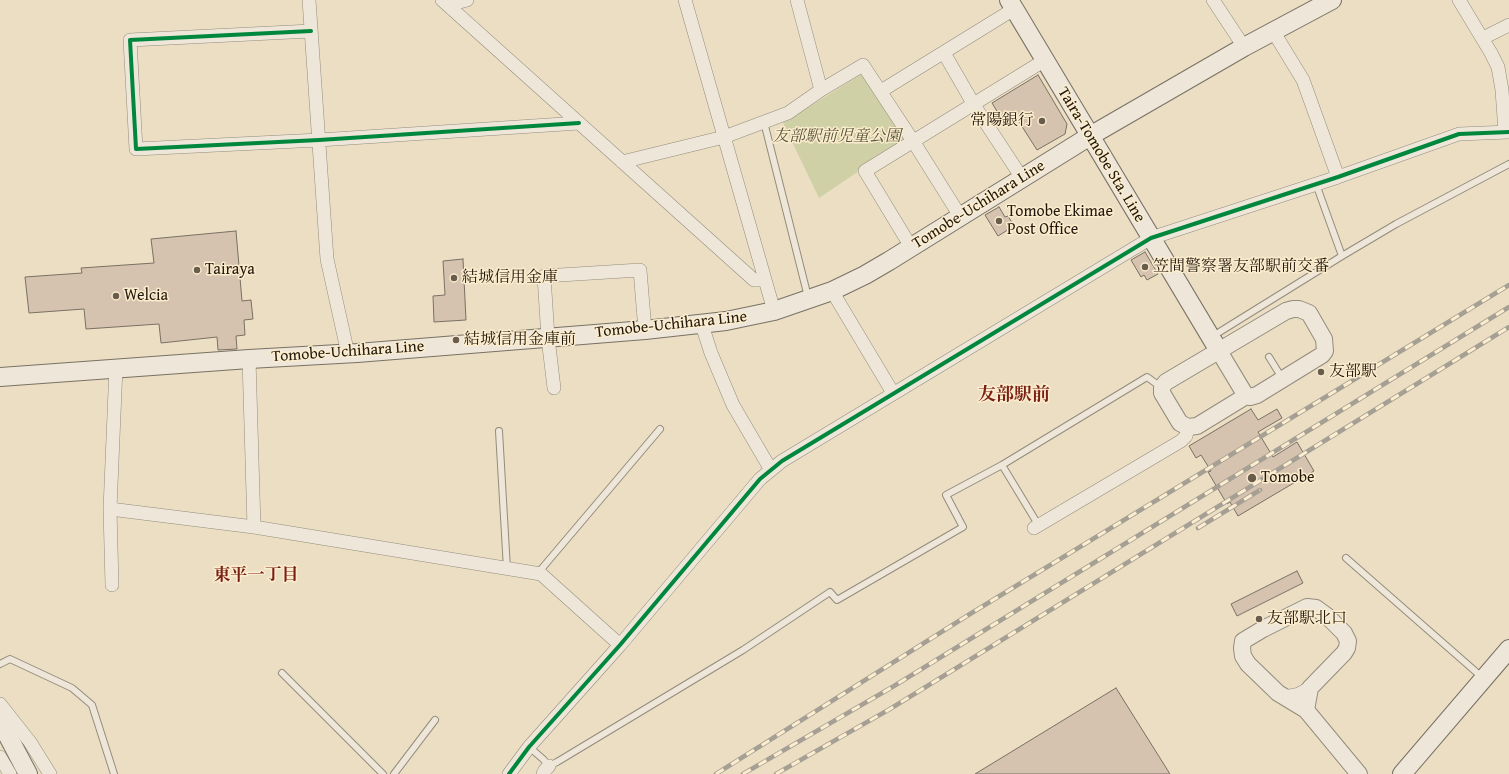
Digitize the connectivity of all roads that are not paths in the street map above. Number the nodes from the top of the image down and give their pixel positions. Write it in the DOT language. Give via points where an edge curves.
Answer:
graph roads {
  1 [pos="309,0"];
  2 [pos="467,0"];
  3 [pos="685,0"];
  4 [pos="798,0"];
  5 [pos="1213,0"];
  6 [pos="1332,0"];
  7 [pos="1459,0"];
  8 [pos="445,3"];
  9 [pos="1012,4"];
  10 [pos="1509,25"];
  11 [pos="312,31"];
  12 [pos="1273,31"];
  13 [pos="1483,38"];
  14 [pos="1244,47"];
  15 [pos="944,53"];
  16 [pos="1045,60"];
  17 [pos="821,90"];
  18 [pos="881,91"];
  19 [pos="974,105"];
  20 [pos="764,122"];
  21 [pos="579,123"];
  22 [pos="1507,132"];
  23 [pos="1090,136"];
  24 [pos="724,137"];
  25 [pos="319,140"];
  26 [pos="913,141"];
  27 [pos="622,162"];
  28 [pos="1509,164"];
  29 [pos="1338,176"];
  30 [pos="1022,178"];
  31 [pos="1316,184"];
  32 [pos="960,216"];
  33 [pos="1151,238"];
  34 [pos="911,247"];
  35 [pos="1342,256"];
  36 [pos="764,280"];
  37 [pos="832,291"];
  38 [pos="809,300"];
  39 [pos="774,312"];
  40 [pos="702,325"];
  41 [pos="645,330"];
  42 [pos="548,338"];
  43 [pos="1215,344"];
  44 [pos="348,354"];
  45 [pos="1269,356"];
  46 [pos="249,358"];
  47 [pos="116,367"];
  48 [pos="0,376"];
  49 [pos="1283,380"];
  50 [pos="1162,387"];
  51 [pos="554,388"];
  52 [pos="893,393"];
  53 [pos="1246,396"];
  54 [pos="1188,427"];
  55 [pos="660,429"];
  56 [pos="499,431"];
  57 [pos="1002,465"];
  58 [pos="771,470"];
  59 [pos="110,509"];
  60 [pos="254,527"];
  61 [pos="1037,527"];
  62 [pos="1346,558"];
  63 [pos="507,569"];
  64 [pos="536,574"];
  65 [pos="112,585"];
  66 [pos="620,644"];
  67 [pos="1509,649"];
  68 [pos="0,664"];
  69 [pos="282,673"];
  70 [pos="1484,679"];
  71 [pos="1310,688"];
  72 [pos="1284,696"];
  73 [pos="0,704"];
  74 [pos="1306,710"];
  75 [pos="435,720"];
  76 [pos="0,721"];
  77 [pos="529,747"];
  78 [pos="0,757"];
  79 [pos="19,769"];
  80 [pos="546,770"];
  81 [pos="50,774"];
  82 [pos="114,774"];
  83 [pos="383,774"];
  84 [pos="394,774"];
  85 [pos="509,774"];
  86 [pos="1359,774"];
  87 [pos="1402,774"];
  1 -- 11 [label="street"];
  2 -- 8 [label="street"];
  3 -- 24 [label="street"];
  4 -- 17 [label="street"];
  5 -- 14 [label="street"];
  6 -- 12 [label="main road, Tomobe-Uchihara Line"];
  7 -- 13 [label="street"];
  8 -- 21 [label="street"];
  9 -- 15 [label="street"];
  9 -- 16 [label="main road, Taira-Tomobe Sta. Line"];
  10 -- 13 [label="street"];
  11 -- 25 [label="street"];
  11 -- 25 [label="street" via="130,40 136,149"];
  12 -- 14 [label="main road, Tomobe-Uchihara Line"];
  12 -- 29 [label="street" via="1303,80"];
  13 -- 22 [label="street" via="1501,78"];
  14 -- 23 [label="main road, Tomobe-Uchihara Line"];
  15 -- 18 [label="street"];
  15 -- 19 [label="street"];
  16 -- 19 [label="street"];
  16 -- 23 [label="main road, Taira-Tomobe Sta. Line"];
  17 -- 18 [label="street" via="863,65"];
  17 -- 20 [label="street" via="788,113"];
  18 -- 26 [label="street"];
  19 -- 26 [label="street"];
  19 -- 30 [label="street"];
  20 -- 24 [label="street"];
  20 -- 38 [label="lane"];
  21 -- 25 [label="street"];
  21 -- 27 [label="street"];
  22 -- 29 [label="street" via="1459,134"];
  23 -- 30 [label="main road, Tomobe-Uchihara Line"];
  23 -- 33 [label="main road, Taira-Tomobe Sta. Line"];
  24 -- 27 [label="street"];
  24 -- 36 [label="street"];
  25 -- 44 [label="street" via="327,259"];
  26 -- 32 [label="street"];
  26 -- 34 [label="street" via="865,171"];
  27 -- 36 [label="street" via="754,280"];
  28 -- 35 [label="lane"];
  29 -- 31 [label="street"];
  30 -- 32 [label="main road, Tomobe-Uchihara Line"];
  31 -- 33 [label="street"];
  31 -- 35 [label="lane"];
  32 -- 34 [label="main road, Tomobe-Uchihara Line"];
  33 -- 43 [label="main road, Taira-Tomobe Sta. Line"];
  33 -- 52 [label="street"];
  34 -- 37 [label="main road, Tomobe-Uchihara Line" via="865,275"];
  35 -- 43 [label="lane"];
  36 -- 39 [label="street"];
  37 -- 38 [label="main road, Tomobe-Uchihara Line"];
  37 -- 52 [label="street"];
  38 -- 39 [label="main road, Tomobe-Uchihara Line"];
  39 -- 40 [label="main road, Tomobe-Uchihara Line"];
  40 -- 41 [label="main road, Tomobe-Uchihara Line"];
  40 -- 58 [label="street" via="733,405"];
  41 -- 42 [label="main road, Tomobe-Uchihara Line"];
  41 -- 42 [label="street" via="640,270 544,276"];
  42 -- 44 [label="main road, Tomobe-Uchihara Line"];
  42 -- 51 [label="street"];
  43 -- 49 [label="street" via="1286,311 1304,310 1309,313 1324,338 1325,351"];
  43 -- 50 [label="street"];
  43 -- 53 [label="street"];
  44 -- 46 [label="main road, Tomobe-Uchihara Line"];
  45 -- 49 [label="lane"];
  46 -- 47 [label="main road, Tomobe-Uchihara Line"];
  46 -- 60 [label="street"];
  47 -- 48 [label="main road, Tomobe-Uchihara Line"];
  47 -- 59 [label="street"];
  49 -- 53 [label="street" via="1257,395"];
  50 -- 54 [label="street" via="1162,392 1180,422"];
  50 -- 57 [label="lane" via="1147,377"];
  52 -- 58 [label="street" via="782,460"];
  53 -- 54 [label="street" via="1198,426"];
  54 -- 61 [label="street" via="1186,436 1181,441"];
  55 -- 64 [label="lane"];
  56 -- 63 [label="lane"];
  57 -- 61 [label="lane"];
  57 -- 80 [label="lane" via="946,495 963,527 837,600 830,592 744,650"];
  58 -- 66 [label="street" via="760,479"];
  59 -- 60 [label="street"];
  59 -- 65 [label="street"];
  60 -- 63 [label="street"];
  62 -- 70 [label="lane"];
  63 -- 64 [label="street"];
  64 -- 66 [label="street" via="541,574"];
  66 -- 77 [label="street"];
  67 -- 70 [label="main road"];
  68 -- 82 [label="lane" via="10,660 72,688 92,704"];
  69 -- 83 [label="lane"];
  70 -- 87 [label="main road"];
  71 -- 72 [label="street" via="1299,694"];
  71 -- 72 [label="street" via="1344,653 1348,641 1344,633 1327,616 1316,608 1307,607 1243,641 1243,656 1248,664"];
  71 -- 74 [label="street"];
  72 -- 74 [label="street"];
  73 -- 81 [label="street" via="30,742"];
  74 -- 86 [label="street"];
  75 -- 84 [label="lane"];
  76 -- 79 [label="main road"];
  77 -- 80 [label="lane"];
  77 -- 85 [label="street"];
  78 -- 79 [label="street"];
}
